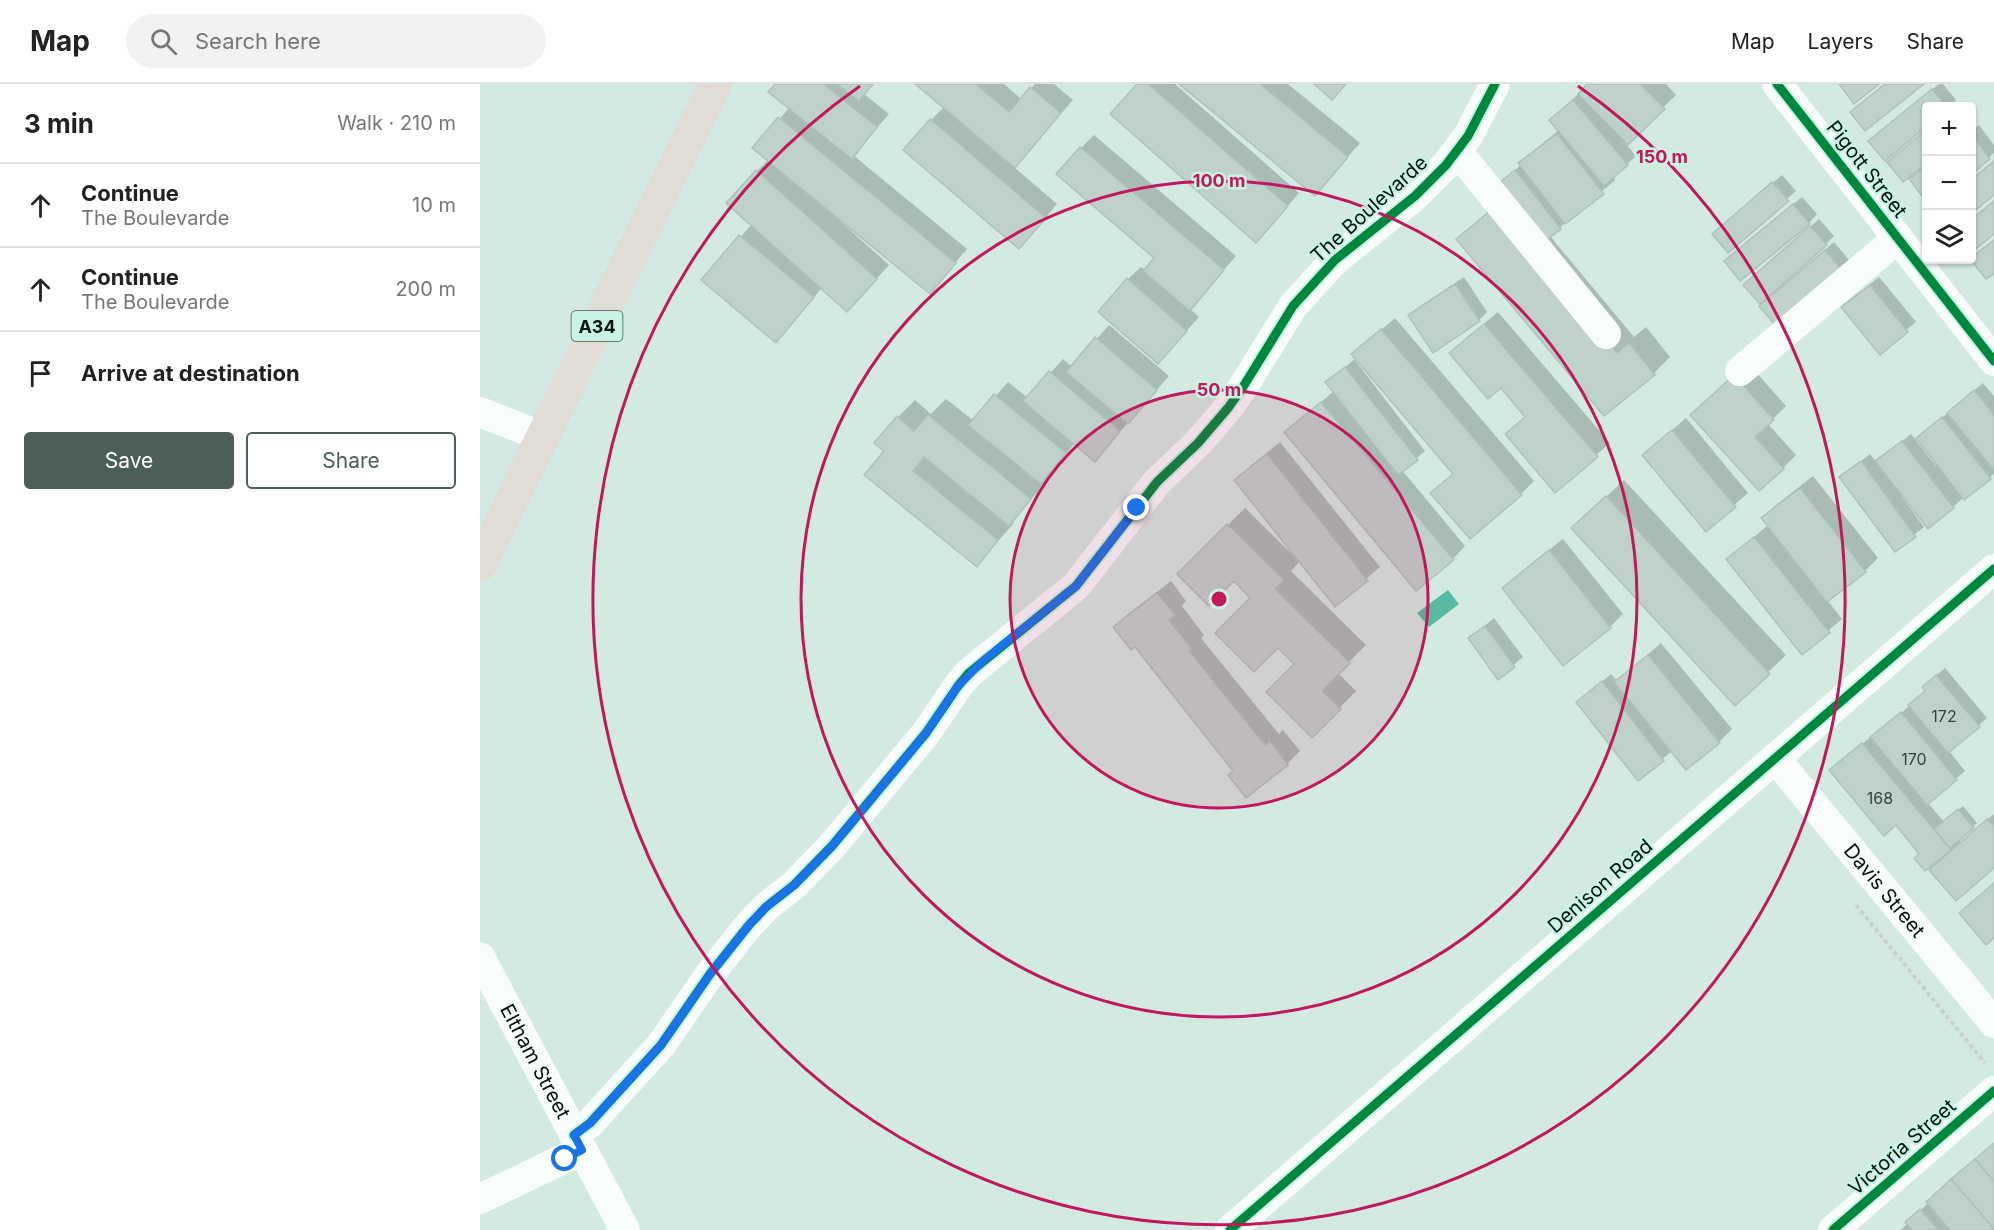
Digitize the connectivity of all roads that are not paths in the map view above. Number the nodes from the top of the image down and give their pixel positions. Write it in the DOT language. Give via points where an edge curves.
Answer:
graph roads {
  1 [pos="715,84"];
  2 [pos="1496,84"];
  3 [pos="1777,84"];
  4 [pos="1457,151"];
  5 [pos="1898,238"];
  6 [pos="1606,334"];
  7 [pos="1994,361"];
  8 [pos="1740,371"];
  9 [pos="480,412"];
  10 [pos="543,437"];
  11 [pos="480,565"];
  12 [pos="1994,569"];
  13 [pos="1775,758"];
  14 [pos="480,957"];
  15 [pos="1994,1023"];
  16 [pos="1994,1091"];
  17 [pos="578,1143"];
  18 [pos="480,1199"];
  19 [pos="625,1230"];
  20 [pos="1230,1230"];
  21 [pos="1833,1230"];
  1 -- 10 [label="highway, A34"];
  2 -- 4 [label="street, The Boulevarde"];
  3 -- 5 [label="street, Pigott Street"];
  4 -- 6 [label="street"];
  4 -- 17 [label="street, The Boulevarde" via="1420,191 1352,244 1293,306 1228,408 1156,482 1076,586 969,673 926,733 832,846 749,925 661,1045 590,1123"];
  5 -- 7 [label="street, Pigott Street"];
  5 -- 8 [label="street"];
  9 -- 10 [label="street"];
  10 -- 11 [label="highway, A34"];
  12 -- 13 [label="street, Denison Road"];
  13 -- 15 [label="street, Davis Street"];
  13 -- 20 [label="street, Denison Road"];
  14 -- 17 [label="street, Eltham Street"];
  16 -- 21 [label="street, Victoria Street"];
  17 -- 18 [label="street, The Boulevarde"];
  17 -- 19 [label="street, Eltham Street"];
}
